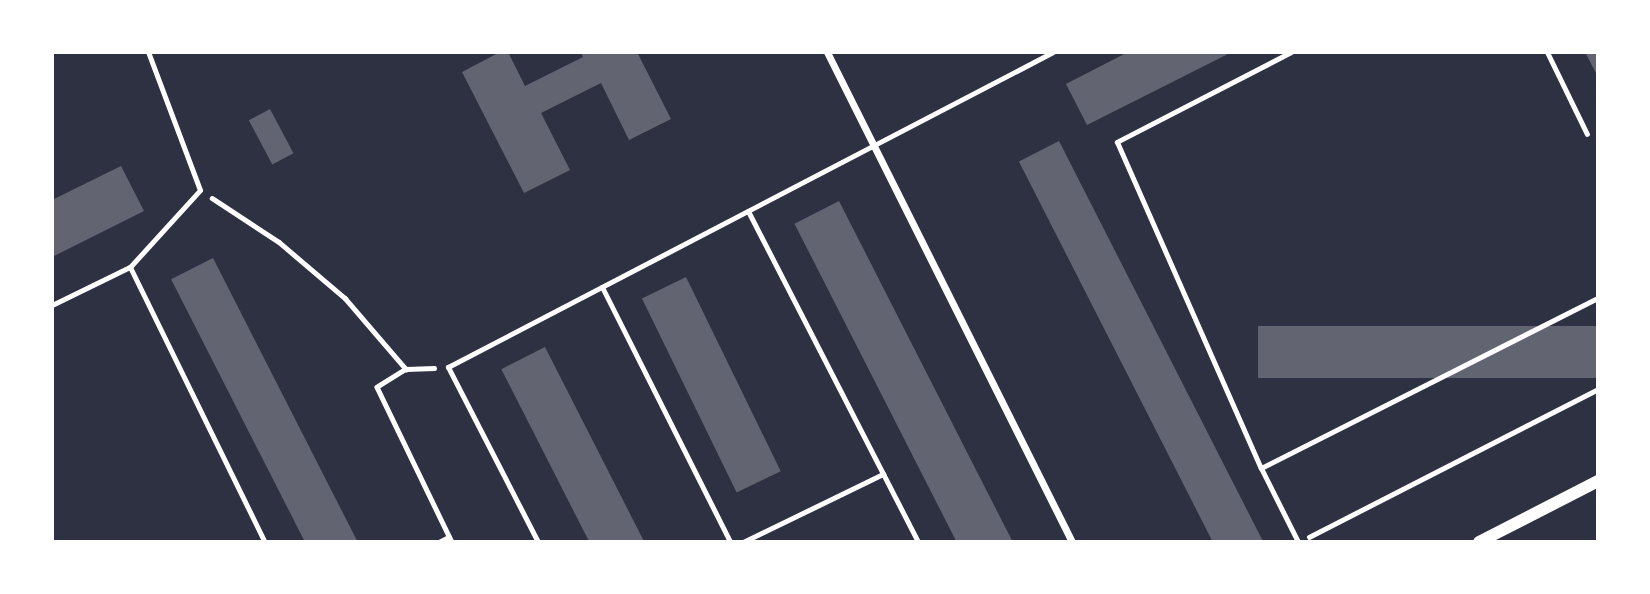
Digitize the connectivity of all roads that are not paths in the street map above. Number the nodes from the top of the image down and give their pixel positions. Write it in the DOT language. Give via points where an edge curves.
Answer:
graph roads {
  1 [pos="148,52"];
  2 [pos="827,52"];
  3 [pos="1053,52"];
  4 [pos="1291,52"];
  5 [pos="1547,52"];
  6 [pos="1587,134"];
  7 [pos="871,148"];
  8 [pos="748,211"];
  9 [pos="130,267"];
  10 [pos="601,287"];
  11 [pos="1598,298"];
  12 [pos="52,305"];
  13 [pos="1261,468"];
  14 [pos="883,474"];
  15 [pos="1598,481"];
  16 [pos="1499,537"];
  17 [pos="265,541"];
  18 [pos="538,541"];
  19 [pos="730,541"];
  20 [pos="743,541"];
  21 [pos="918,541"];
  22 [pos="1072,541"];
  23 [pos="1299,541"];
  24 [pos="1479,541"];
  1 -- 9 [label="lane" via="200,190"];
  2 -- 7 [label="street"];
  3 -- 7 [label="lane"];
  4 -- 13 [label="lane" via="1118,142"];
  5 -- 6 [label="lane"];
  7 -- 8 [label="lane"];
  7 -- 22 [label="street"];
  8 -- 10 [label="lane"];
  8 -- 14 [label="lane"];
  9 -- 12 [label="lane"];
  9 -- 17 [label="lane"];
  10 -- 18 [label="lane" via="448,367"];
  10 -- 19 [label="lane"];
  11 -- 13 [label="lane"];
  13 -- 23 [label="lane"];
  14 -- 20 [label="lane"];
  14 -- 21 [label="lane"];
  15 -- 16 [label="street"];
  16 -- 24 [label="street"];
}
